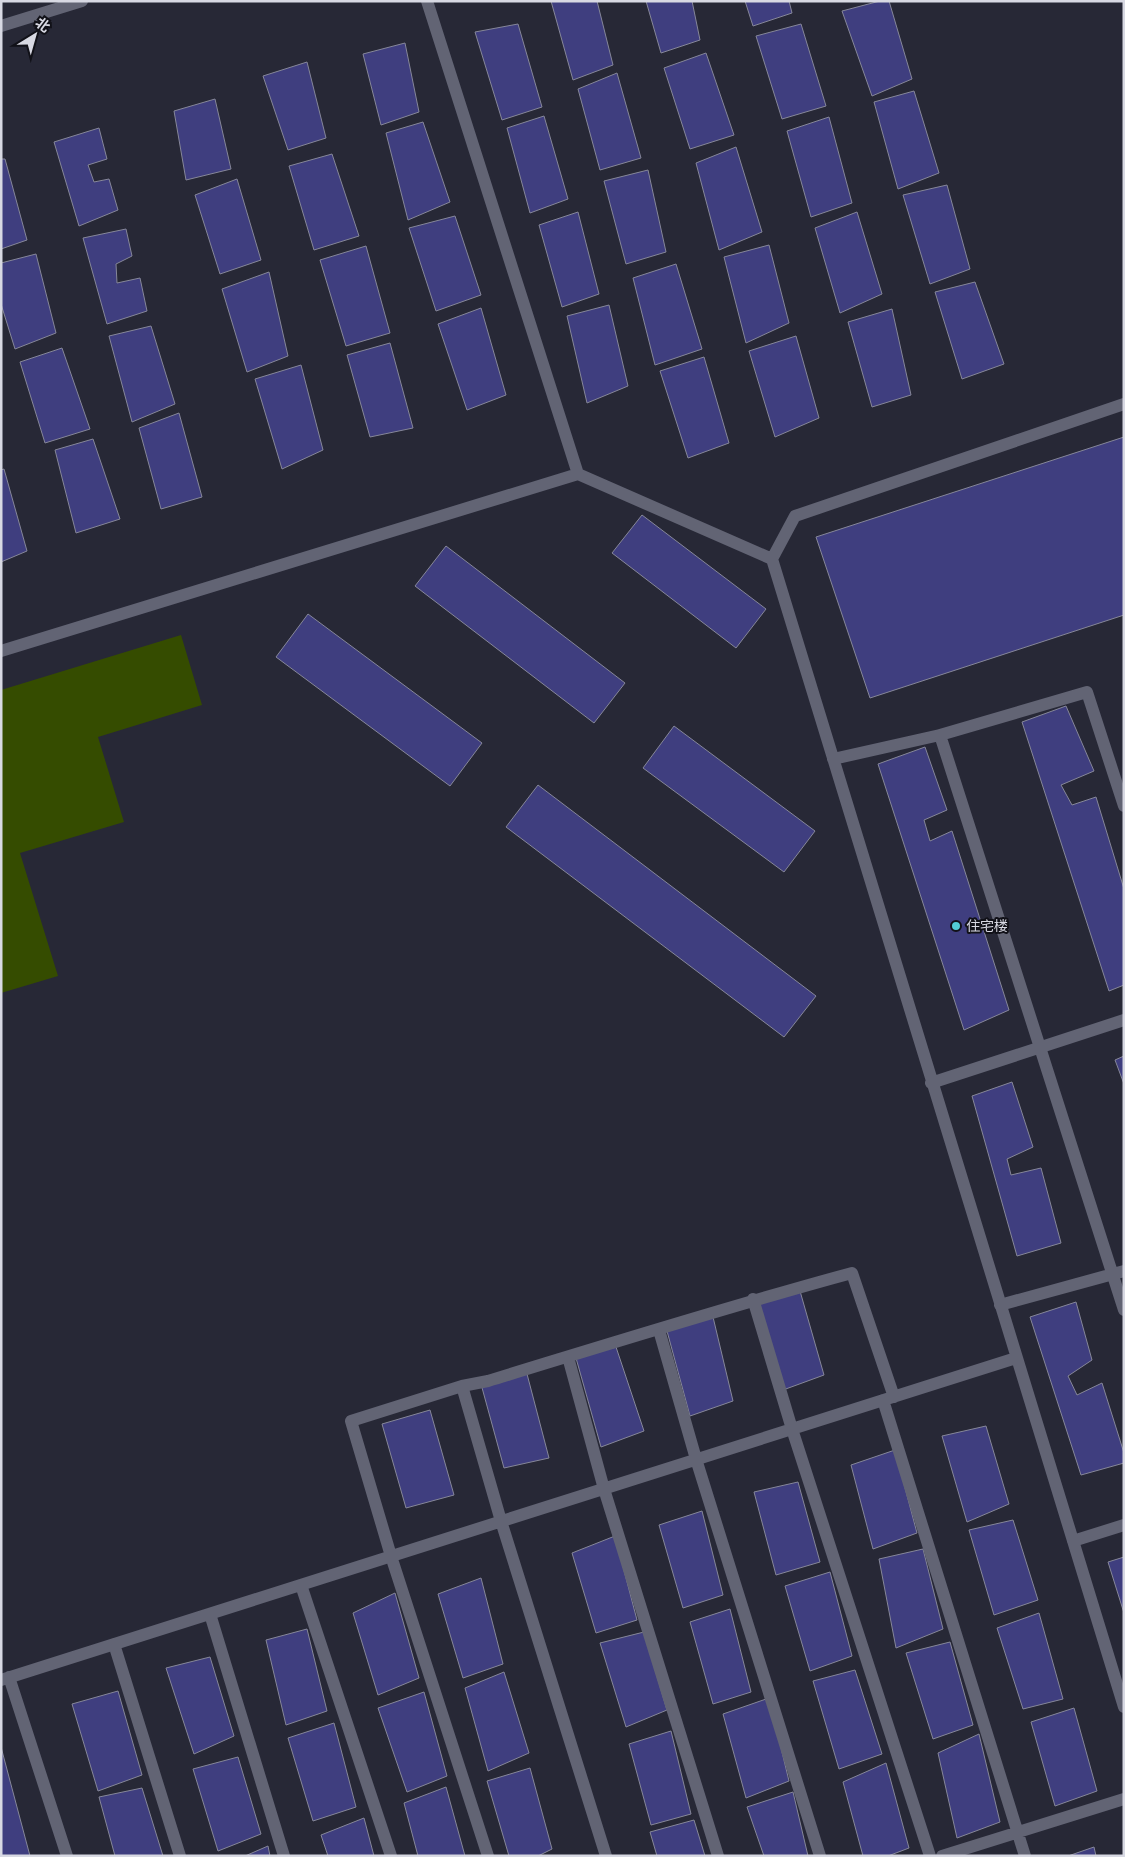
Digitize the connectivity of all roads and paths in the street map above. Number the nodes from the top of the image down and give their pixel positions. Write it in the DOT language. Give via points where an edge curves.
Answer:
graph roads {
  1 [pos="82,1"];
  2 [pos="427,1"];
  3 [pos="1,26"];
  4 [pos="1124,404"];
  5 [pos="578,474"];
  6 [pos="772,559"];
  7 [pos="1,651"];
  8 [pos="940,735"];
  9 [pos="833,759"];
  10 [pos="1124,806"];
  11 [pos="1124,1020"];
  12 [pos="1040,1048"];
  13 [pos="931,1083"];
  14 [pos="1118,1273"];
  15 [pos="753,1299"];
  16 [pos="1000,1305"];
  17 [pos="1124,1310"];
  18 [pos="659,1330"];
  19 [pos="568,1357"];
  20 [pos="1016,1358"];
  21 [pos="462,1386"];
  22 [pos="888,1398"];
  23 [pos="792,1429"];
  24 [pos="696,1459"];
  25 [pos="604,1489"];
  26 [pos="501,1522"];
  27 [pos="1124,1525"];
  28 [pos="1073,1541"];
  29 [pos="391,1556"];
  30 [pos="301,1585"];
  31 [pos="210,1614"];
  32 [pos="114,1644"];
  33 [pos="5,1678"];
  34 [pos="1124,1707"];
  35 [pos="1124,1799"];
  36 [pos="1018,1832"];
  37 [pos="67,1856"];
  38 [pos="180,1856"];
  39 [pos="284,1856"];
  40 [pos="391,1856"];
  41 [pos="488,1856"];
  42 [pos="606,1856"];
  43 [pos="718,1856"];
  44 [pos="820,1856"];
  45 [pos="930,1856"];
  46 [pos="942,1856"];
  47 [pos="1026,1856"];
  1 -- 3 [label="street"];
  2 -- 5 [label="street"];
  4 -- 6 [label="street" via="795,516"];
  5 -- 6 [label="street"];
  5 -- 7 [label="street"];
  6 -- 9 [label="street"];
  8 -- 9 [label="street"];
  8 -- 10 [label="street" via="1087,692"];
  8 -- 12 [label="street"];
  9 -- 13 [label="street"];
  11 -- 12 [label="street"];
  12 -- 13 [label="street"];
  12 -- 14 [label="street"];
  13 -- 16 [label="street"];
  14 -- 16 [label="street"];
  14 -- 17 [label="street"];
  15 -- 18 [label="street"];
  15 -- 22 [label="street" via="852,1273"];
  15 -- 23 [label="street"];
  16 -- 20 [label="street"];
  18 -- 19 [label="street"];
  18 -- 24 [label="street"];
  19 -- 21 [label="street"];
  19 -- 25 [label="street"];
  20 -- 22 [label="street"];
  20 -- 28 [label="street"];
  21 -- 26 [label="street"];
  21 -- 29 [label="street" via="351,1421"];
  22 -- 23 [label="street"];
  22 -- 36 [label="street"];
  23 -- 24 [label="street"];
  23 -- 45 [label="street"];
  24 -- 25 [label="street"];
  24 -- 44 [label="street"];
  25 -- 26 [label="street"];
  25 -- 43 [label="street"];
  26 -- 29 [label="street"];
  26 -- 42 [label="street"];
  27 -- 28 [label="street"];
  28 -- 34 [label="street"];
  29 -- 30 [label="street"];
  29 -- 41 [label="street"];
  30 -- 31 [label="street"];
  30 -- 40 [label="street"];
  31 -- 32 [label="street"];
  31 -- 39 [label="street"];
  32 -- 33 [label="street"];
  32 -- 38 [label="street"];
  33 -- 37 [label="street"];
  35 -- 36 [label="street"];
  36 -- 46 [label="street"];
  36 -- 47 [label="street"];
}
